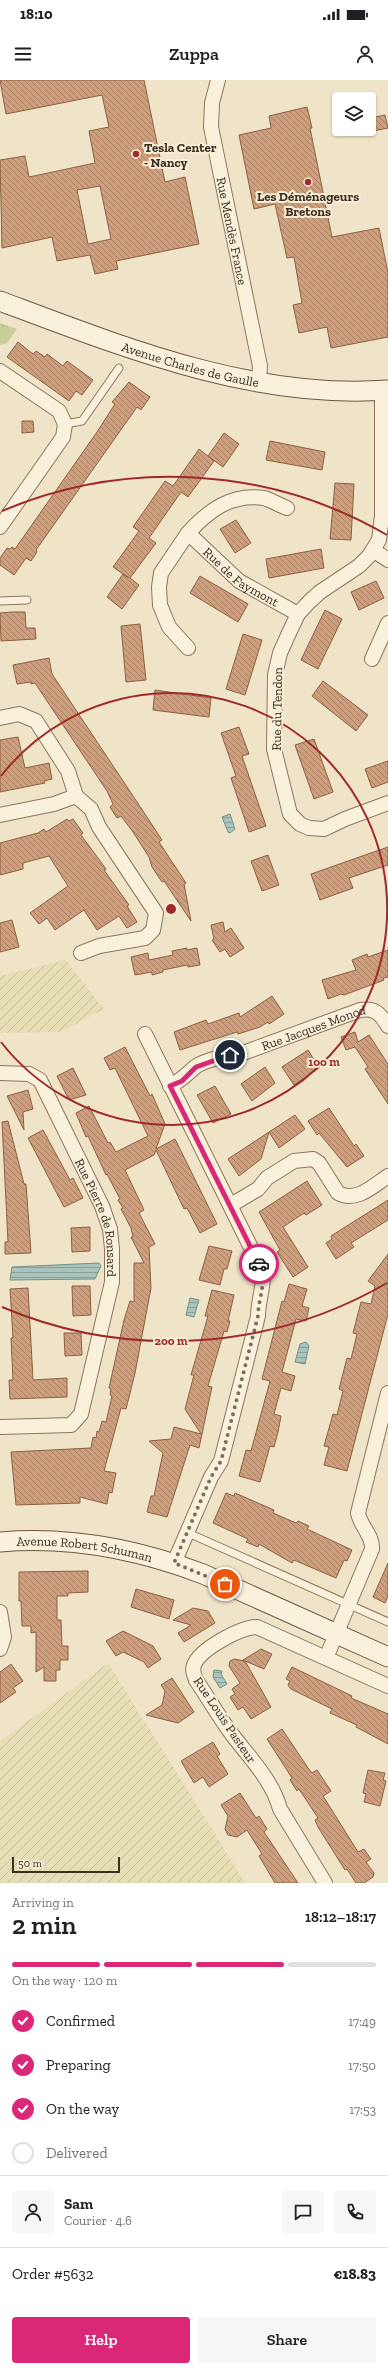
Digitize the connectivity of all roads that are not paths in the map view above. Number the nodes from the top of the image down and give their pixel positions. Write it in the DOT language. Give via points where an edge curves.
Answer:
graph roads {
  1 [pos="218,80"];
  2 [pos="0,302"];
  3 [pos="119,368"];
  4 [pos="0,371"];
  5 [pos="259,381"];
  6 [pos="385,390"];
  7 [pos="65,424"];
  8 [pos="287,508"];
  9 [pos="0,527"];
  10 [pos="188,533"];
  11 [pos="373,550"];
  12 [pos="388,560"];
  13 [pos="27,600"];
  14 [pos="0,601"];
  15 [pos="298,614"];
  16 [pos="388,623"];
  17 [pos="188,648"];
  18 [pos="372,659"];
  19 [pos="0,718"];
  20 [pos="76,796"];
  21 [pos="388,803"];
  22 [pos="0,815"];
  23 [pos="81,953"];
  24 [pos="388,1026"];
  25 [pos="145,1034"];
  26 [pos="0,1074"];
  27 [pos="170,1086"];
  28 [pos="388,1176"];
  29 [pos="231,1205"];
  30 [pos="388,1393"];
  31 [pos="0,1427"];
  32 [pos="186,1532"];
  33 [pos="0,1542"];
  34 [pos="174,1563"];
  35 [pos="349,1605"];
  36 [pos="0,1619"];
  37 [pos="388,1622"];
  38 [pos="336,1634"];
  39 [pos="0,1650"];
  40 [pos="388,1657"];
  41 [pos="326,1658"];
  42 [pos="388,1686"];
  43 [pos="326,1883"];
  1 -- 5 [label="street, Rue Mendès France" via="212,103 211,127 260,366"];
  2 -- 5 [label="street, Avenue Charles de Gaulle" via="172,362"];
  3 -- 7 [label="lane" via="82,421"];
  4 -- 7 [label="street" via="59,411"];
  5 -- 6 [label="street, Avenue Charles de Gaulle" via="326,390"];
  6 -- 11 [label="street, Rue du Tendon" via="382,516 379,540"];
  7 -- 9 [label="street" via="63,437"];
  8 -- 10 [label="street" via="265,498 227,502 204,515"];
  10 -- 15 [label="street, Rue de Faymont" via="239,581"];
  10 -- 17 [label="street" via="161,573 159,587 160,605 169,627"];
  11 -- 12 [label="street"];
  11 -- 15 [label="street, Rue du Tendon" via="359,566 320,592"];
  13 -- 14 [label="lane"];
  15 -- 21 [label="street, Rue du Tendon" via="280,654 275,675 274,749 290,814 300,824 309,828 324,829"];
  16 -- 18 [label="street"];
  19 -- 20 [label="street" via="19,714 36,721 68,772"];
  20 -- 22 [label="street" via="54,804"];
  20 -- 23 [label="street" via="91,809 99,827 156,913 153,930 146,938 99,946"];
  24 -- 27 [label="street, Rue Jacques Monod" via="376,1011 370,1008 360,1010 243,1053 196,1067 182,1081"];
  25 -- 27 [label="street"];
  26 -- 31 [label="street, Rue Pierre de Ronsard" via="29,1074 40,1080 102,1206 110,1229 112,1256 112,1282 83,1406 77,1420 71,1425"];
  27 -- 29 [label="street"];
  28 -- 29 [label="street" via="358,1196 342,1196 338,1194 319,1163 313,1159 294,1161 267,1178 258,1189"];
  29 -- 32 [label="street" via="263,1272 264,1283 221,1461"];
  30 -- 35 [label="street" via="358,1513 370,1537 372,1549"];
  32 -- 34 [label="street"];
  32 -- 35 [label="lane"];
  33 -- 34 [label="street, Avenue Robert Schuman" via="37,1540 92,1544 139,1552"];
  34 -- 38 [label="street, Avenue Robert Schuman"];
  35 -- 37 [label="lane"];
  35 -- 38 [label="street"];
  36 -- 39 [label="street" via="4,1637"];
  38 -- 40 [label="street, Avenue Robert Schuman"];
  38 -- 41 [label="street"];
  41 -- 42 [label="street, Rue Louis Pasteur"];
  41 -- 43 [label="street, Rue Louis Pasteur" via="258,1627 250,1627 244,1628 203,1654 193,1670 196,1680 234,1738 245,1748 278,1799 280,1810"];
}
